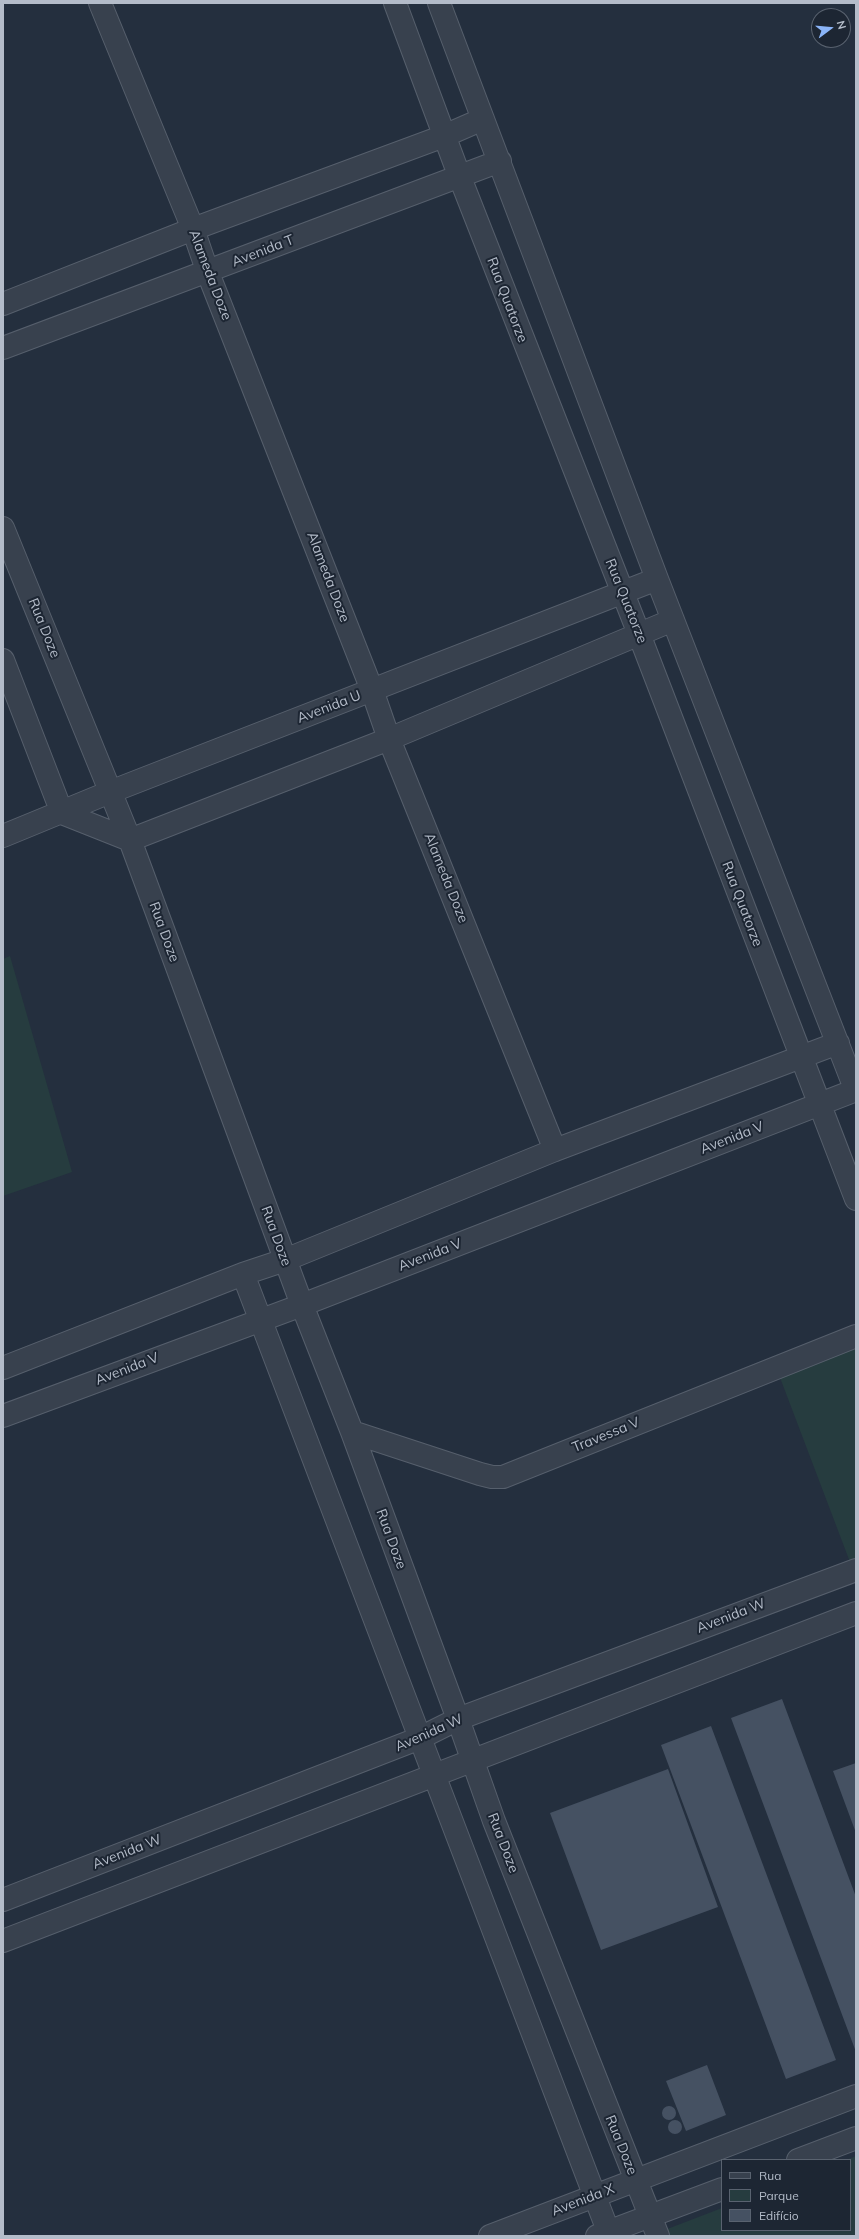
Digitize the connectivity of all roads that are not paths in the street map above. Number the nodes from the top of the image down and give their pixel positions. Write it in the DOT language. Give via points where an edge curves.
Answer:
graph roads {
  1 [pos="100,3"];
  2 [pos="395,3"];
  3 [pos="439,3"];
  4 [pos="484,118"];
  5 [pos="444,136"];
  6 [pos="500,161"];
  7 [pos="459,176"];
  8 [pos="193,229"];
  9 [pos="208,273"];
  10 [pos="3,304"];
  11 [pos="3,348"];
  12 [pos="3,528"];
  13 [pos="657,579"];
  14 [pos="622,594"];
  15 [pos="673,620"];
  16 [pos="639,634"];
  17 [pos="3,660"];
  18 [pos="372,690"];
  19 [pos="389,739"];
  20 [pos="110,792"];
  21 [pos="62,813"];
  22 [pos="3,836"];
  23 [pos="130,840"];
  24 [pos="838,1043"];
  25 [pos="800,1056"];
  26 [pos="856,1090"];
  27 [pos="820,1104"];
  28 [pos="556,1150"];
  29 [pos="856,1199"];
  30 [pos="285,1260"];
  31 [pos="243,1274"];
  32 [pos="302,1305"];
  33 [pos="260,1318"];
  34 [pos="856,1336"];
  35 [pos="3,1368"];
  36 [pos="3,1416"];
  37 [pos="352,1432"];
  38 [pos="856,1570"];
  39 [pos="856,1613"];
  40 [pos="458,1719"];
  41 [pos="420,1738"];
  42 [pos="474,1762"];
  43 [pos="435,1777"];
  44 [pos="3,1900"];
  45 [pos="3,1941"];
  46 [pos="856,2096"];
  47 [pos="856,2138"];
  48 [pos="801,2159"];
  49 [pos="635,2180"];
  50 [pos="721,2190"];
  51 [pos="594,2196"];
  52 [pos="654,2226"];
  53 [pos="605,2235"];
  54 [pos="490,2236"];
  1 -- 8 [label="street, Alameda Doze"];
  2 -- 5 [label="street, Rua Quatorze"];
  3 -- 4 [label="street"];
  4 -- 5 [label="street"];
  4 -- 6 [label="street"];
  5 -- 7 [label="street, Rua Quatorze"];
  5 -- 8 [label="street"];
  6 -- 7 [label="street, Avenida T"];
  6 -- 13 [label="street"];
  7 -- 9 [label="street, Avenida T"];
  7 -- 14 [label="street, Rua Quatorze"];
  8 -- 9 [label="street, Alameda Doze"];
  8 -- 10 [label="street"];
  9 -- 11 [label="street, Avenida T"];
  9 -- 18 [label="street, Alameda Doze"];
  12 -- 20 [label="street, Rua Doze"];
  13 -- 14 [label="street, Avenida U"];
  13 -- 15 [label="street"];
  14 -- 16 [label="street, Rua Quatorze"];
  14 -- 18 [label="street, Avenida U"];
  15 -- 16 [label="street"];
  15 -- 24 [label="street"];
  16 -- 19 [label="street"];
  16 -- 25 [label="street, Rua Quatorze"];
  17 -- 21 [label="street"];
  18 -- 19 [label="street, Alameda Doze"];
  18 -- 20 [label="street, Avenida U"];
  19 -- 23 [label="street"];
  19 -- 28 [label="street, Alameda Doze"];
  20 -- 21 [label="street, Avenida U"];
  20 -- 23 [label="street, Rua Doze"];
  21 -- 22 [label="street, Avenida U"];
  21 -- 23 [label="street"];
  23 -- 30 [label="street, Rua Doze"];
  24 -- 25 [label="street"];
  24 -- 26 [label="street"];
  25 -- 27 [label="street, Rua Quatorze"];
  25 -- 28 [label="street"];
  26 -- 27 [label="street, Avenida V"];
  27 -- 29 [label="street, Rua Quatorze"];
  27 -- 32 [label="street, Avenida V"];
  28 -- 30 [label="street"];
  30 -- 31 [label="street"];
  30 -- 32 [label="street, Rua Doze"];
  31 -- 33 [label="street"];
  31 -- 35 [label="street"];
  32 -- 33 [label="street, Avenida V"];
  32 -- 37 [label="street, Rua Doze"];
  33 -- 36 [label="street, Avenida V"];
  33 -- 41 [label="street"];
  34 -- 37 [label="street, Travessa V" via="502,1477 492,1478"];
  37 -- 40 [label="street, Rua Doze"];
  38 -- 40 [label="street, Avenida W"];
  39 -- 42 [label="street"];
  40 -- 41 [label="street, Avenida W"];
  40 -- 42 [label="street, Rua Doze"];
  41 -- 43 [label="street"];
  41 -- 44 [label="street, Avenida W"];
  42 -- 43 [label="street"];
  42 -- 49 [label="street, Rua Doze" via="494,1821"];
  43 -- 45 [label="street"];
  43 -- 51 [label="street"];
  46 -- 49 [label="street, Avenida X"];
  47 -- 48 [label="street"];
  49 -- 51 [label="street, Avenida X"];
  49 -- 52 [label="street, Rua Doze"];
  50 -- 52 [label="street"];
  51 -- 53 [label="street"];
  51 -- 54 [label="street, Avenida X"];
  52 -- 53 [label="street"];
}
